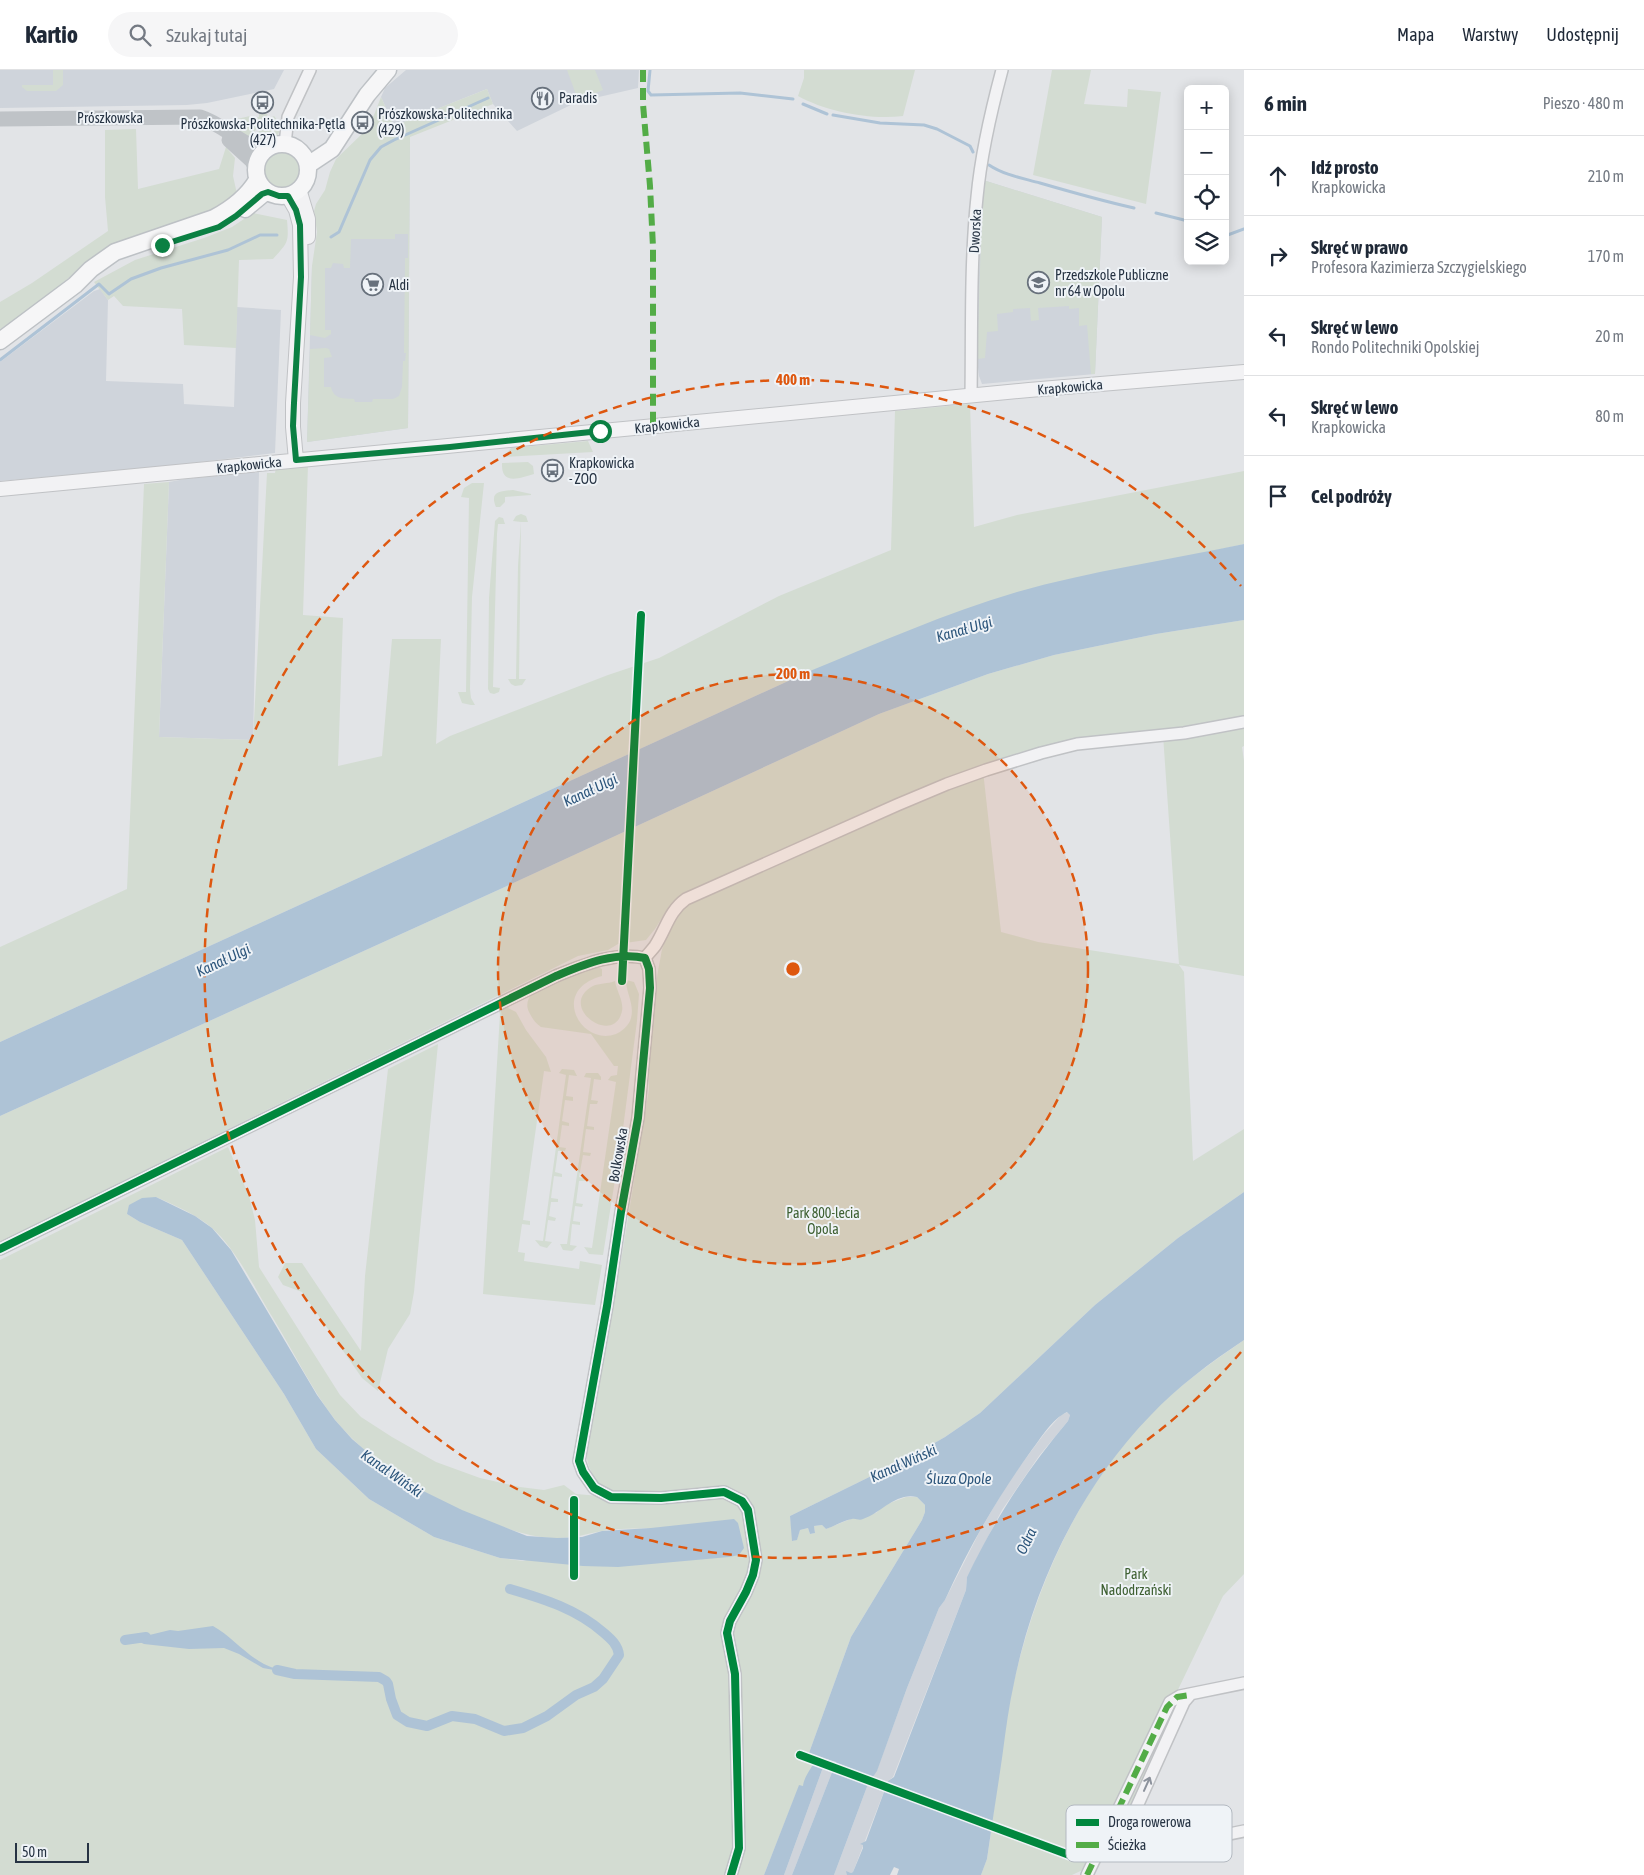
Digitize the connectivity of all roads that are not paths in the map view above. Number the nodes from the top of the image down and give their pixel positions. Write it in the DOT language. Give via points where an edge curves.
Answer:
graph roads {
  1 [pos="310,70"];
  2 [pos="374,70"];
  3 [pos="388,70"];
  4 [pos="1002,70"];
  5 [pos="0,119"];
  6 [pos="217,125"];
  7 [pos="265,150"];
  8 [pos="298,153"];
  9 [pos="256,173"];
  10 [pos="268,192"];
  11 [pos="294,193"];
  12 [pos="76,285"];
  13 [pos="0,341"];
  14 [pos="1244,372"];
  15 [pos="971,396"];
  16 [pos="296,460"];
  17 [pos="0,489"];
  18 [pos="1244,722"];
  19 [pos="645,958"];
  20 [pos="0,1249"];
  21 [pos="1244,1683"];
  22 [pos="1190,1695"];
  23 [pos="1120,1805"];
  24 [pos="1138,1805"];
  25 [pos="1093,1862"];
  26 [pos="731,1875"];
  27 [pos="1087,1875"];
  1 -- 8 [label="street" via="288,117"];
  2 -- 8 [label="main road" via="326,142"];
  3 -- 8 [label="main road" via="366,95 332,148"];
  4 -- 15 [label="street, Dworska" via="983,150 977,198"];
  5 -- 6 [label="main road, Prószkowska" via="200,117"];
  6 -- 7 [label="main road, Prószkowska"];
  6 -- 9 [label="main road, Prószkowska" via="252,162"];
  7 -- 8 [label="main road" via="274,144"];
  7 -- 9 [label="main road" via="258,159"];
  8 -- 11 [label="main road" via="306,180"];
  9 -- 10 [label="main road" via="260,185"];
  9 -- 12 [label="main road" via="252,189 228,210 214,218 115,252 91,269"];
  10 -- 11 [label="main road" via="279,196"];
  10 -- 12 [label="main road" via="219,227 122,260"];
  11 -- 16 [label="street" via="300,225 301,277 293,426"];
  12 -- 13 [label="main road"];
  14 -- 15 [label="street, Krapkowicka"];
  15 -- 16 [label="street, Krapkowicka"];
  16 -- 17 [label="street, Krapkowicka"];
  18 -- 19 [label="street" via="1184,733 1077,744 947,784 686,899 672,912 655,946"];
  19 -- 20 [label="street" via="634,955 586,964 515,996"];
  19 -- 26 [label="street, Bolkowska" via="650,988 638,1118 579,1461 582,1472 594,1488 611,1497 661,1498 724,1492 742,1501 748,1510 756,1560 753,1575 730,1620 727,1633 736,1687 739,1848"];
  21 -- 22 [label="street"];
  22 -- 23 [label="street" via="1177,1697 1167,1707"];
  24 -- 22 [label="street, one-way"];
  25 -- 27 [label="street"];
}
